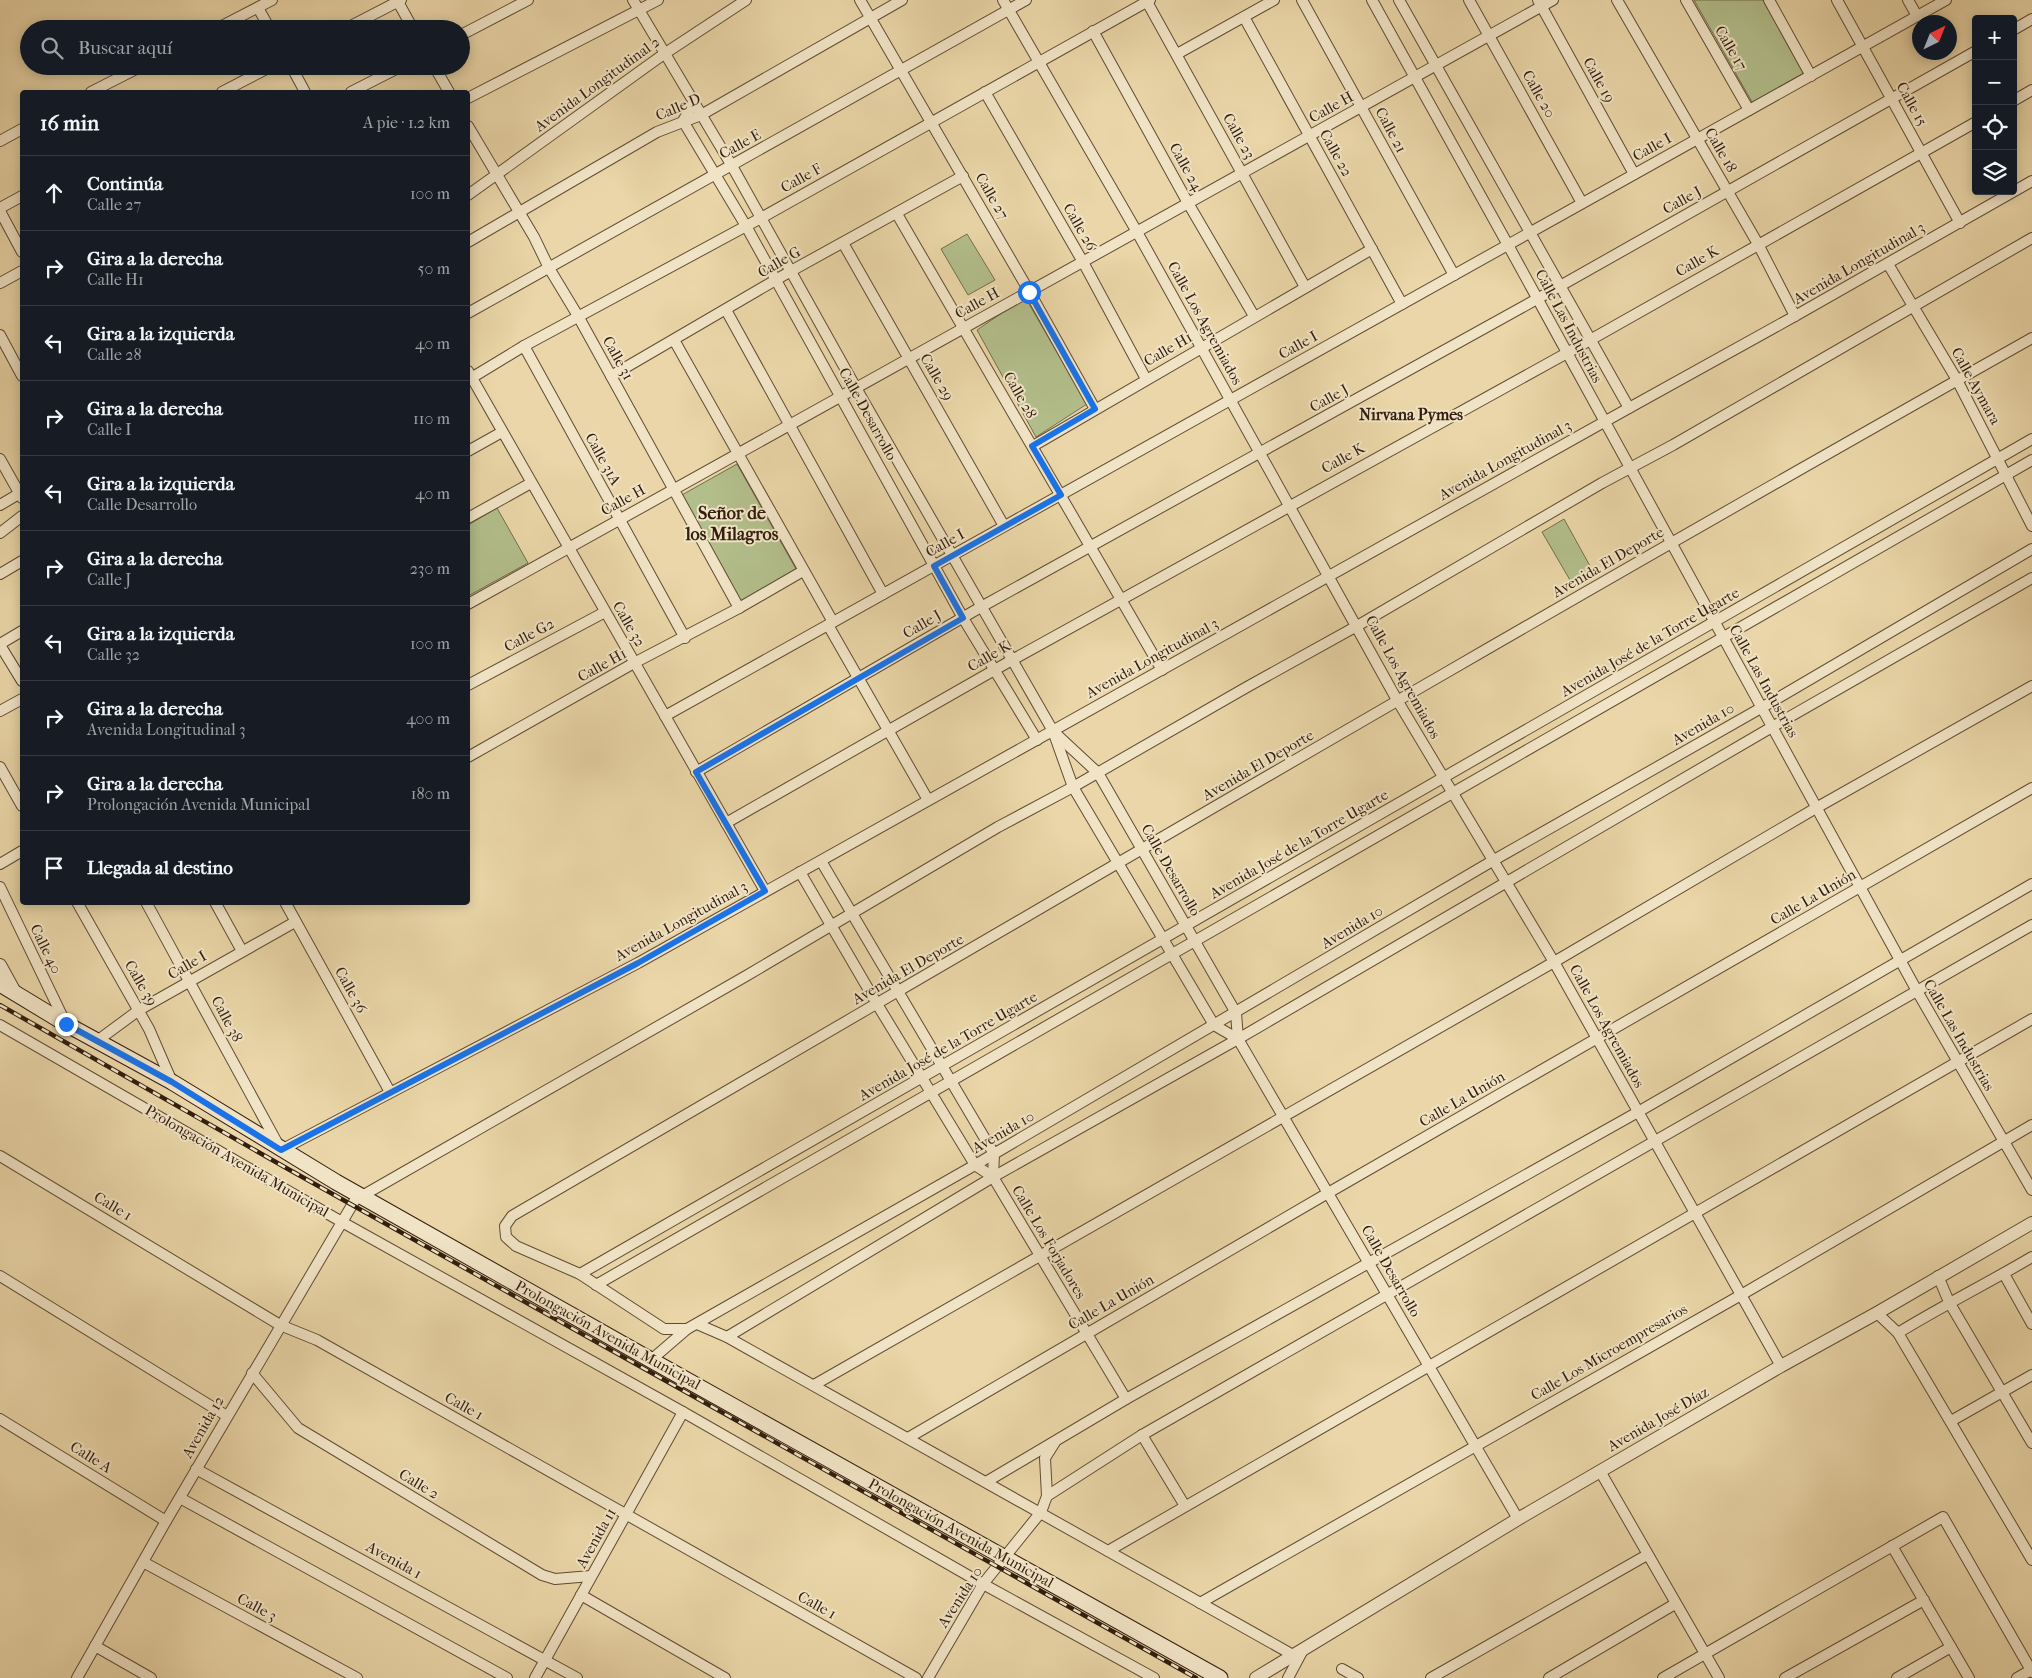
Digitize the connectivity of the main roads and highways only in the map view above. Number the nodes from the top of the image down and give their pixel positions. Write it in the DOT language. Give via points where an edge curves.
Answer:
graph roads {
  1 [pos="0,984"];
  2 [pos="1220,1678"];
  1 -- 2 [label="main road, Prolongación Avenida Municipal" via="172,1082 362,1197"];
}
